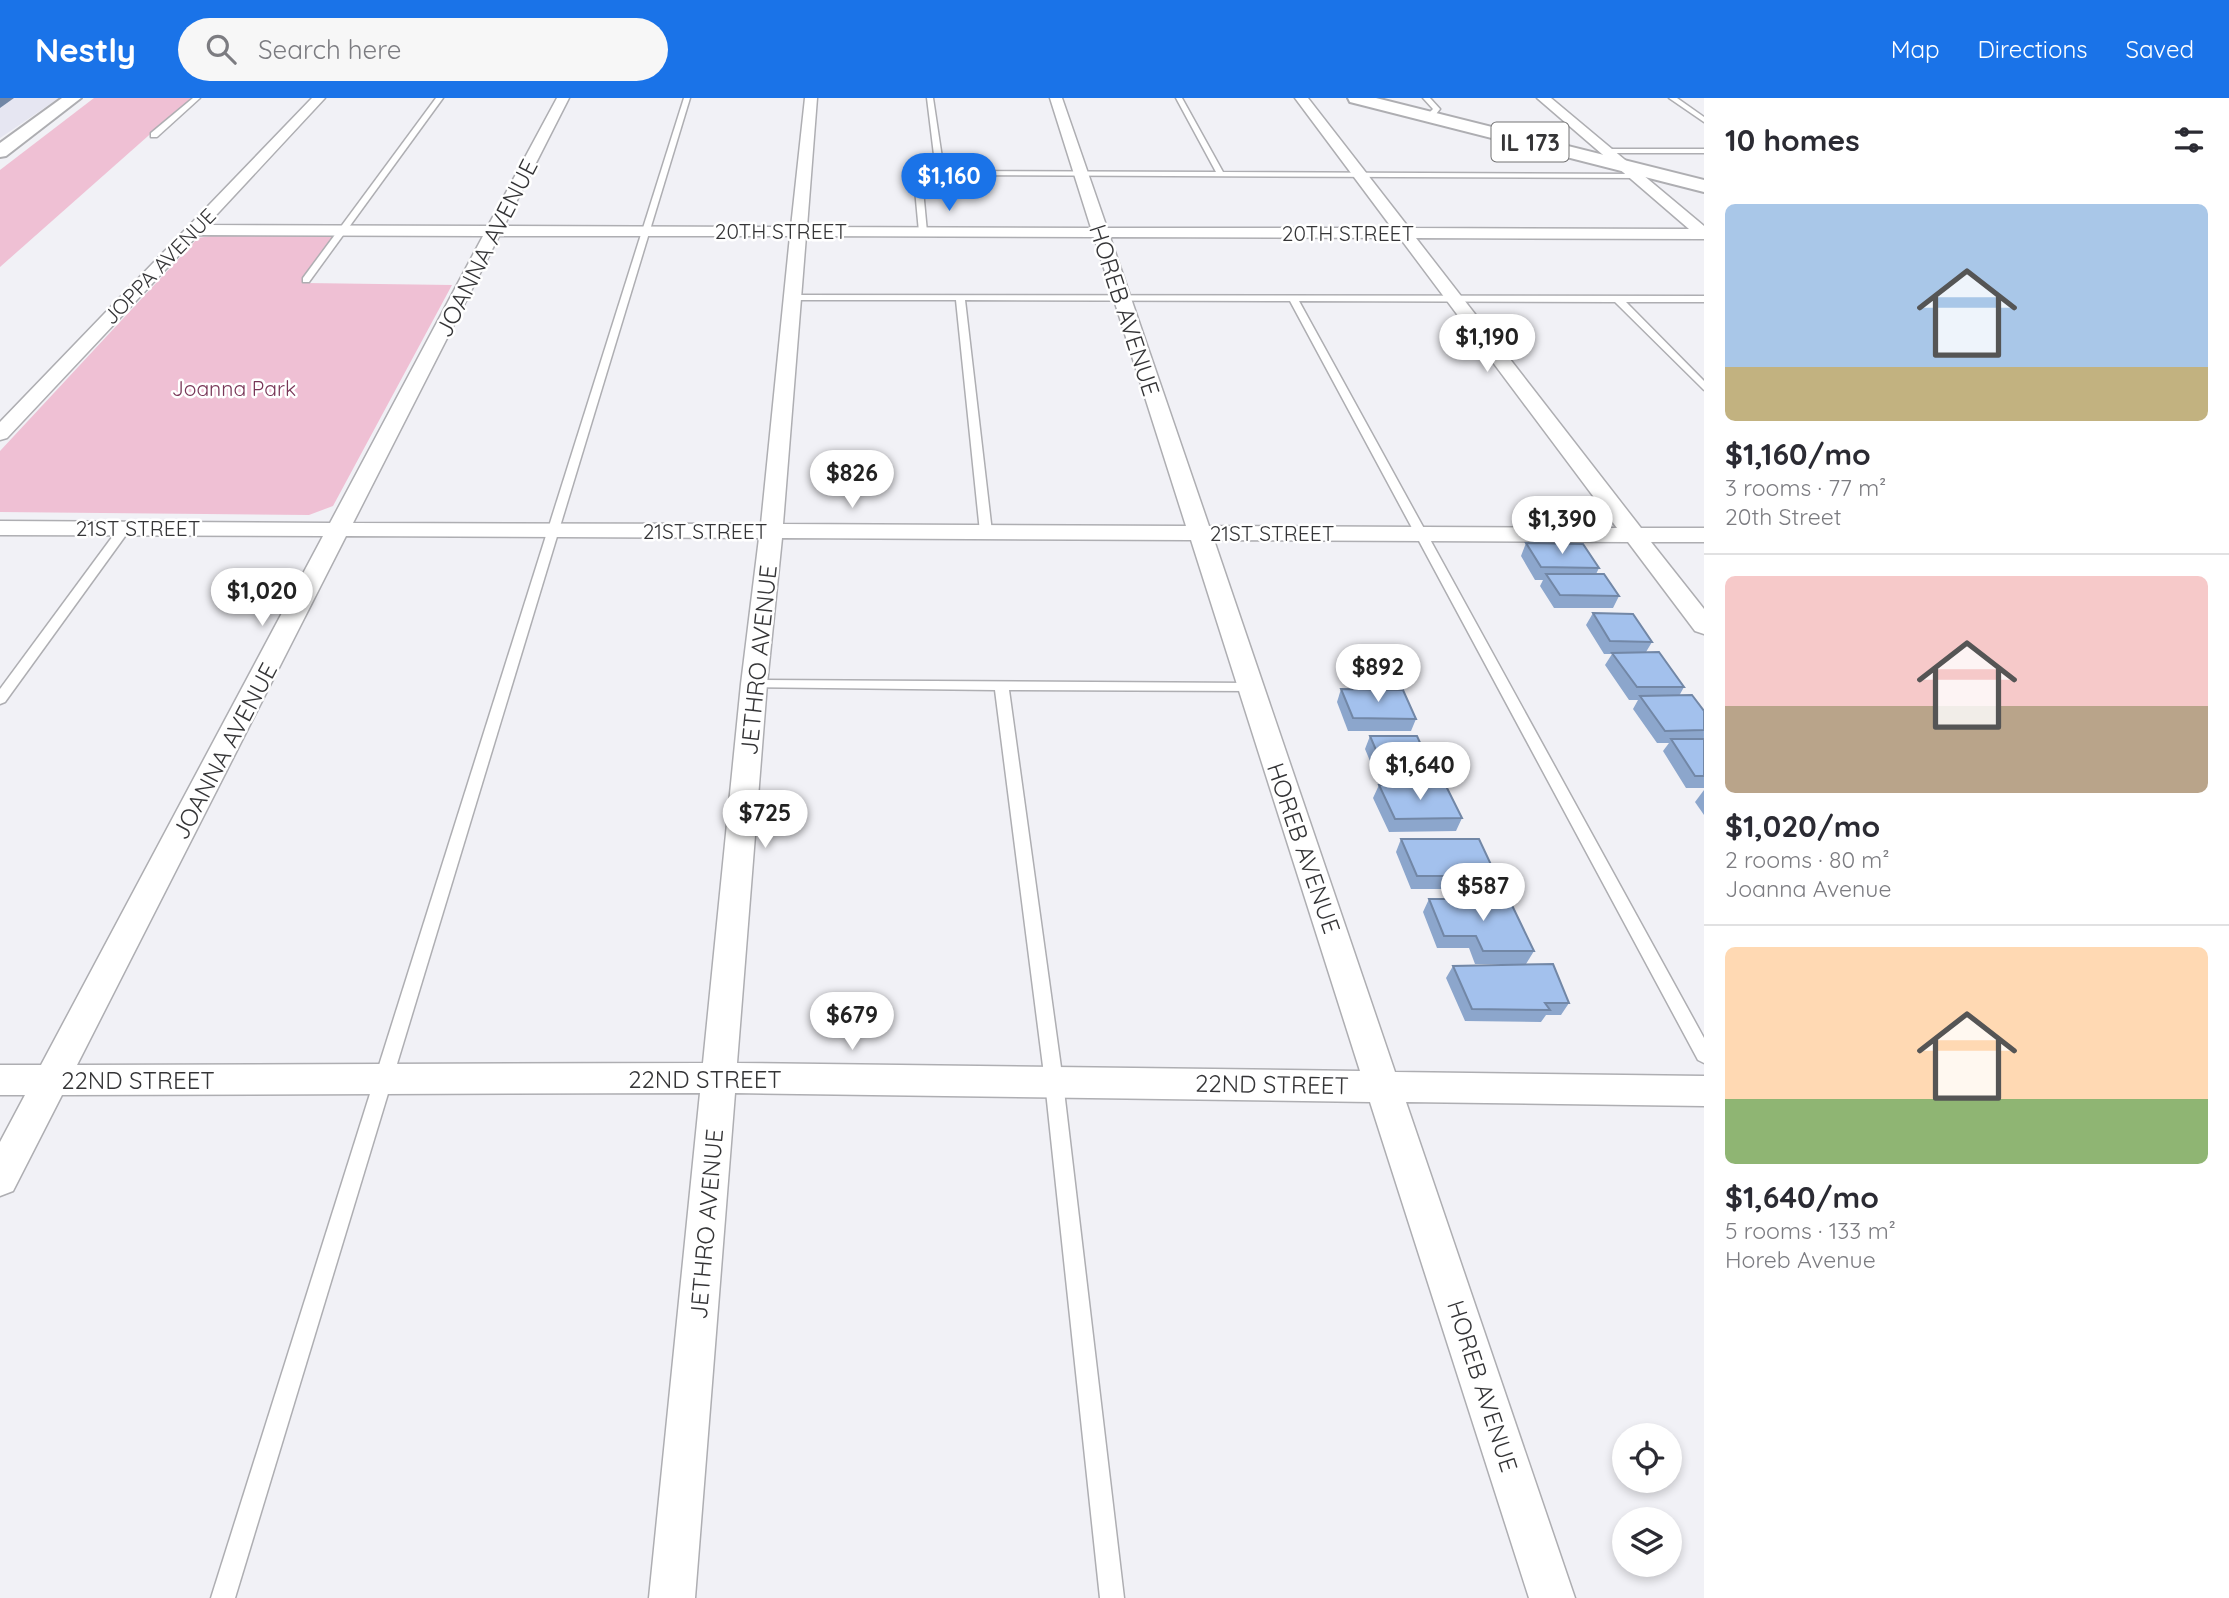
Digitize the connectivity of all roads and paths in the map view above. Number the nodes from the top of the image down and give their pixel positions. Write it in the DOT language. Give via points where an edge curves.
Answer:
graph roads {
  1 [pos="73,98"];
  2 [pos="197,98"];
  3 [pos="319,98"];
  4 [pos="440,98"];
  5 [pos="563,98"];
  6 [pos="687,98"];
  7 [pos="811,98"];
  8 [pos="930,98"];
  9 [pos="1056,98"];
  10 [pos="1179,98"];
  11 [pos="1301,98"];
  12 [pos="1356,98"];
  13 [pos="1426,98"];
  14 [pos="1543,98"];
  15 [pos="1672,98"];
  16 [pos="1391,103"];
  17 [pos="1429,117"];
  18 [pos="1704,120"];
  19 [pos="154,135"];
  20 [pos="2,148"];
  21 [pos="1606,151"];
  22 [pos="1704,151"];
  23 [pos="1631,171"];
  24 [pos="940,172"];
  25 [pos="1081,173"];
  26 [pos="1220,173"];
  27 [pos="1359,174"];
  28 [pos="1704,186"];
  29 [pos="194,230"];
  30 [pos="345,230"];
  31 [pos="495,230"];
  32 [pos="646,231"];
  33 [pos="799,231"];
  34 [pos="923,232"];
  35 [pos="1099,232"];
  36 [pos="1405,233"];
  37 [pos="1704,234"];
  38 [pos="306,280"];
  39 [pos="793,297"];
  40 [pos="960,298"];
  41 [pos="1121,298"];
  42 [pos="1293,299"];
  43 [pos="1455,299"];
  44 [pos="1618,299"];
  45 [pos="1704,299"];
  46 [pos="1704,387"];
  47 [pos="0,434"];
  48 [pos="0,528"];
  49 [pos="125,528"];
  50 [pos="340,529"];
  51 [pos="553,530"];
  52 [pos="772,531"];
  53 [pos="986,532"];
  54 [pos="1198,533"];
  55 [pos="1421,534"];
  56 [pos="1634,534"];
  57 [pos="1704,534"];
  58 [pos="1704,626"];
  59 [pos="754,684"];
  60 [pos="1001,685"];
  61 [pos="1250,687"];
  62 [pos="0,699"];
  63 [pos="1704,1055"];
  64 [pos="719,1078"];
  65 [pos="383,1079"];
  66 [pos="0,1080"];
  67 [pos="51,1081"];
  68 [pos="1054,1082"];
  69 [pos="1384,1085"];
  70 [pos="1704,1091"];
  71 [pos="0,1179"];
  72 [pos="223,1598"];
  73 [pos="672,1598"];
  74 [pos="1112,1598"];
  75 [pos="1552,1598"];
  1 -- 20 [label="main road"];
  2 -- 19 [label="lane"];
  3 -- 29 [label="street, JOPPA AVENUE"];
  4 -- 30 [label="lane"];
  5 -- 31 [label="street, JOANNA AVENUE"];
  6 -- 32 [label="lane"];
  7 -- 33 [label="street, JETHRO AVENUE"];
  8 -- 24 [label="lane"];
  9 -- 25 [label="street, HOREB AVENUE"];
  10 -- 26 [label="lane"];
  11 -- 27 [label="street"];
  12 -- 16 [label="main road, IL 173"];
  13 -- 17 [label="lane" via="1437,109"];
  14 -- 21 [label="street"];
  15 -- 18 [label="lane"];
  16 -- 17 [label="main road, IL 173"];
  17 -- 23 [label="main road, IL 173"];
  21 -- 22 [label="lane"];
  21 -- 23 [label="street"];
  23 -- 27 [label="lane"];
  23 -- 28 [label="main road, IL 173"];
  23 -- 37 [label="street"];
  24 -- 25 [label="lane"];
  24 -- 34 [label="lane" via="918,178"];
  25 -- 26 [label="lane"];
  25 -- 35 [label="street, HOREB AVENUE"];
  26 -- 27 [label="lane"];
  27 -- 36 [label="street"];
  29 -- 30 [label="street, 20TH STREET"];
  29 -- 47 [label="street, JOPPA AVENUE"];
  30 -- 31 [label="street, 20TH STREET"];
  30 -- 38 [label="lane"];
  31 -- 32 [label="street, 20TH STREET"];
  31 -- 50 [label="street, JOANNA AVENUE"];
  32 -- 33 [label="street, 20TH STREET"];
  32 -- 51 [label="lane"];
  33 -- 34 [label="street, 20TH STREET"];
  33 -- 39 [label="street, JETHRO AVENUE"];
  34 -- 35 [label="street, 20TH STREET"];
  35 -- 36 [label="street, 20TH STREET"];
  35 -- 41 [label="street, HOREB AVENUE"];
  36 -- 37 [label="street, 20TH STREET"];
  36 -- 43 [label="street"];
  39 -- 40 [label="lane"];
  39 -- 52 [label="street, JETHRO AVENUE"];
  40 -- 41 [label="lane"];
  40 -- 53 [label="lane"];
  41 -- 42 [label="lane"];
  41 -- 54 [label="street, HOREB AVENUE"];
  42 -- 43 [label="lane"];
  42 -- 55 [label="lane"];
  43 -- 44 [label="lane"];
  43 -- 56 [label="street"];
  44 -- 45 [label="lane"];
  44 -- 46 [label="lane"];
  48 -- 49 [label="street, 21ST STREET"];
  49 -- 50 [label="street, 21ST STREET"];
  49 -- 62 [label="lane"];
  50 -- 51 [label="street, 21ST STREET"];
  50 -- 67 [label="street, JOANNA AVENUE"];
  51 -- 52 [label="street, 21ST STREET"];
  51 -- 65 [label="lane"];
  52 -- 53 [label="street, 21ST STREET"];
  52 -- 59 [label="street, JETHRO AVENUE"];
  53 -- 54 [label="street, 21ST STREET"];
  54 -- 55 [label="street, 21ST STREET"];
  54 -- 61 [label="street, HOREB AVENUE"];
  55 -- 56 [label="street, 21ST STREET"];
  55 -- 63 [label="lane"];
  56 -- 57 [label="street, 21ST STREET"];
  56 -- 58 [label="street"];
  59 -- 60 [label="lane"];
  59 -- 64 [label="street, JETHRO AVENUE"];
  60 -- 61 [label="lane"];
  60 -- 68 [label="lane"];
  61 -- 69 [label="street, HOREB AVENUE"];
  64 -- 65 [label="street, 22ND STREET"];
  64 -- 68 [label="street, 22ND STREET"];
  64 -- 73 [label="street, JETHRO AVENUE"];
  65 -- 67 [label="street, 22ND STREET"];
  65 -- 72 [label="lane"];
  66 -- 67 [label="street, 22ND STREET"];
  67 -- 71 [label="street, JOANNA AVENUE"];
  68 -- 69 [label="street, 22ND STREET"];
  68 -- 74 [label="lane"];
  69 -- 70 [label="street, 22ND STREET"];
  69 -- 75 [label="street, HOREB AVENUE"];
}
